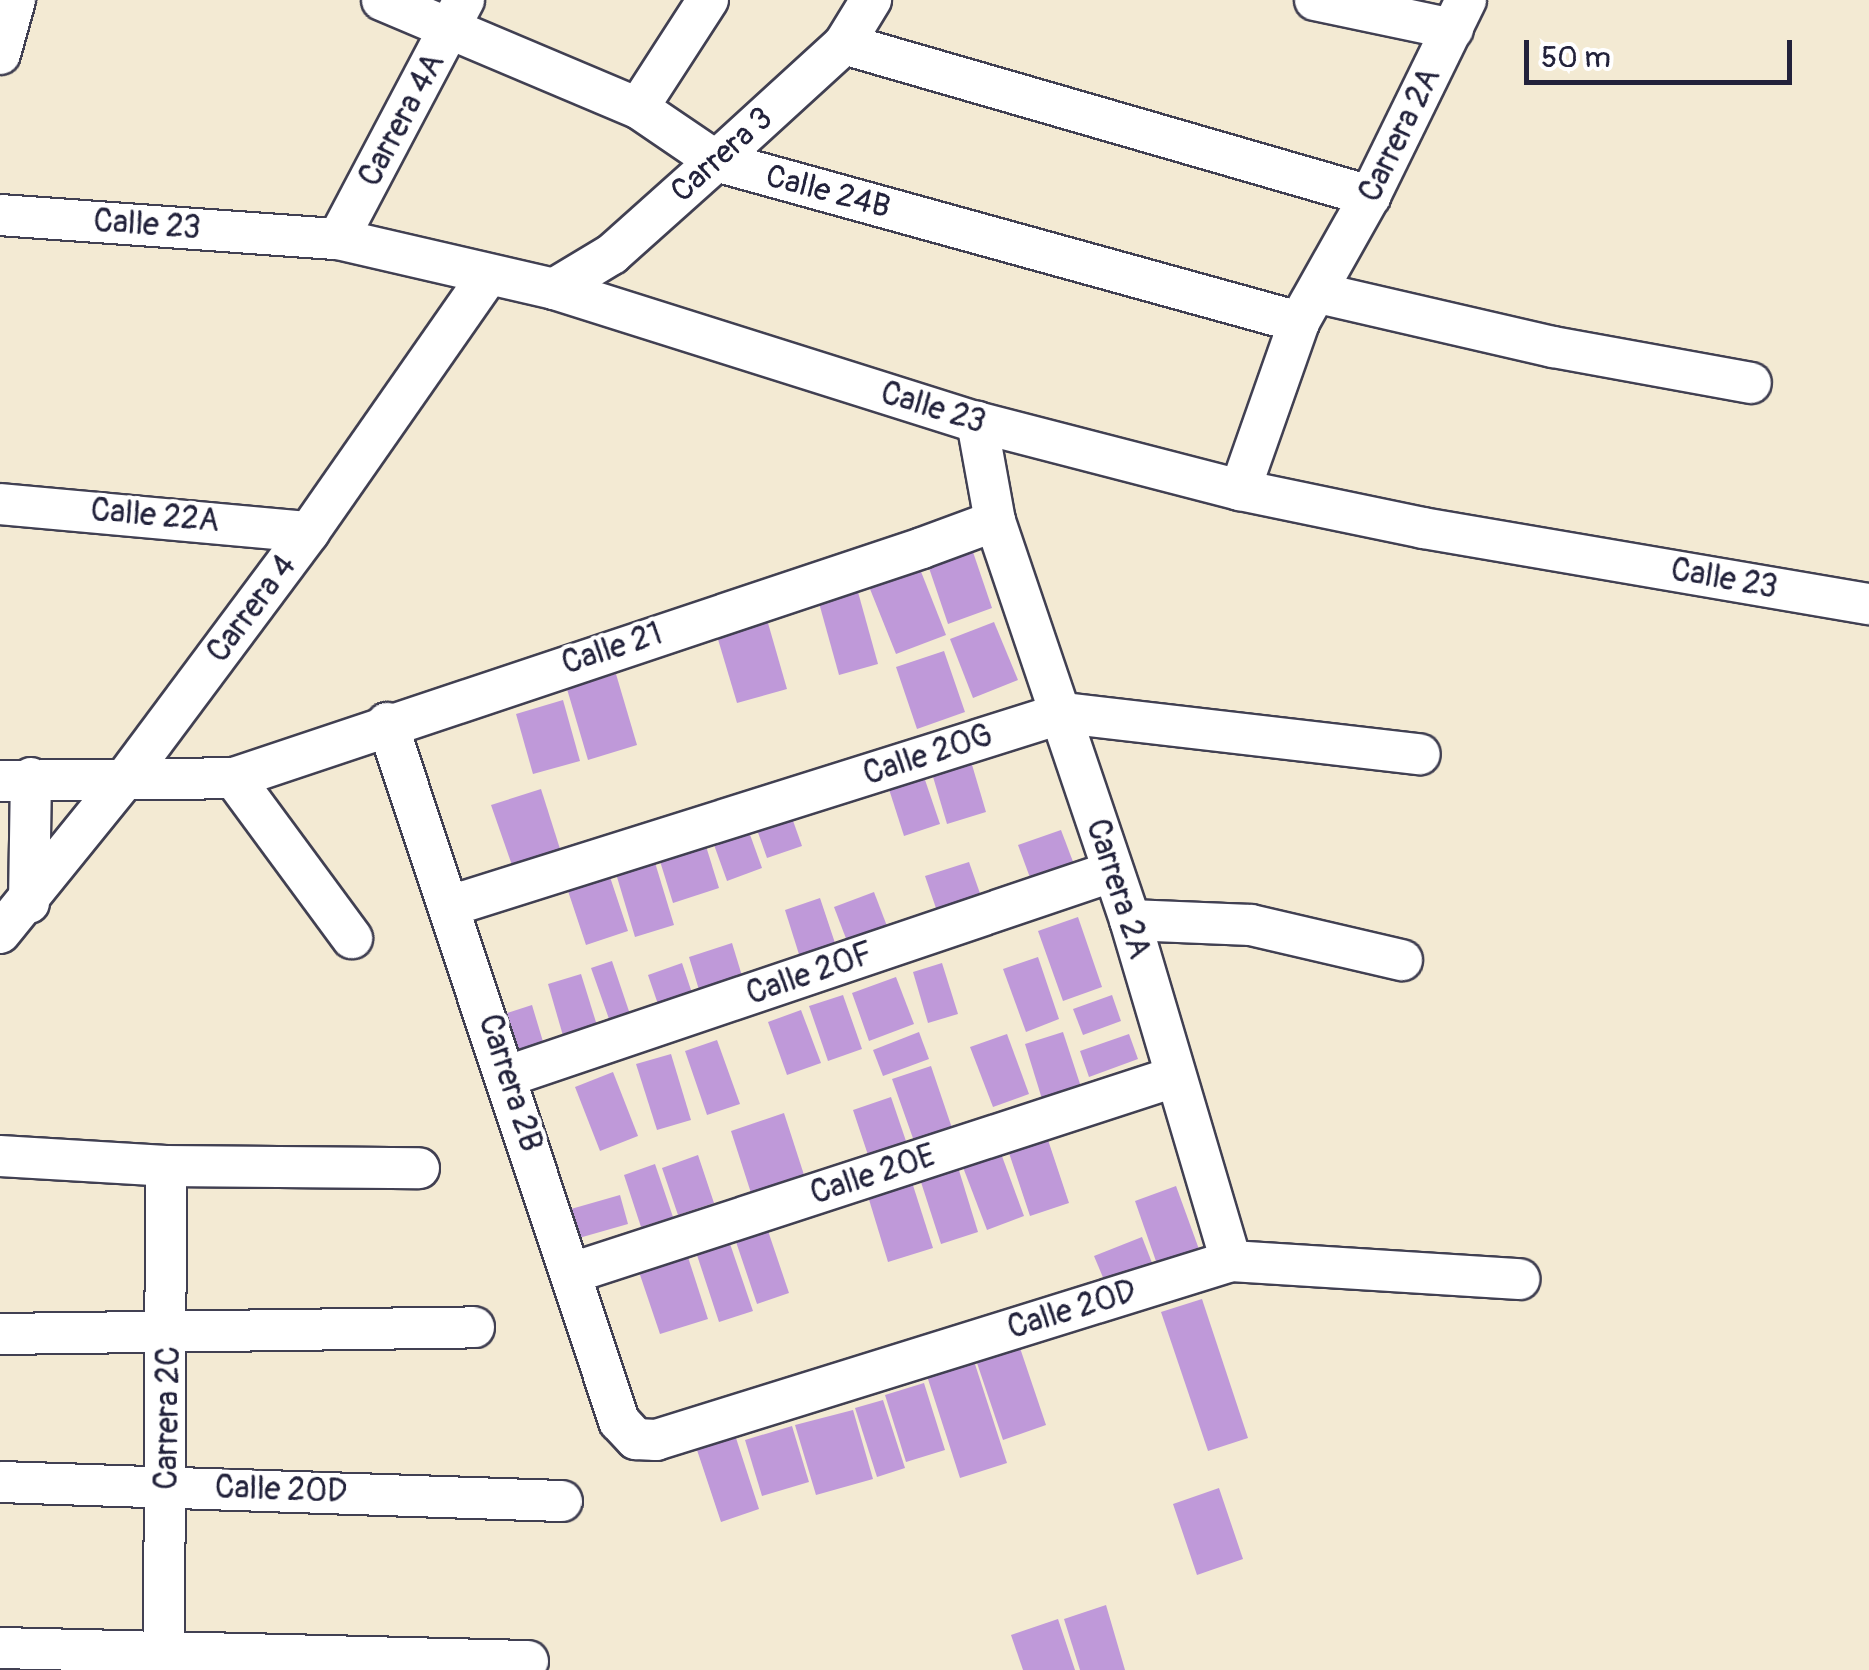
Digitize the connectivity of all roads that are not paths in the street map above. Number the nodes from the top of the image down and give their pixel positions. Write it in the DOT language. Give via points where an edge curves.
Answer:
graph roads {
  1 [pos="14,0"];
  2 [pos="382,0"];
  3 [pos="708,0"];
  4 [pos="871,0"];
  5 [pos="1315,0"];
  6 [pos="457,15"];
  7 [pos="1459,15"];
  8 [pos="844,44"];
  9 [pos="0,54"];
  10 [pos="638,108"];
  11 [pos="716,161"];
  12 [pos="1370,196"];
  13 [pos="0,215"];
  14 [pos="338,239"];
  15 [pos="488,275"];
  16 [pos="554,290"];
  17 [pos="1309,308"];
  18 [pos="1751,384"];
  19 [pos="977,422"];
  20 [pos="1240,490"];
  21 [pos="0,504"];
  22 [pos="995,520"];
  23 [pos="309,532"];
  24 [pos="1869,604"];
  25 [pos="1063,712"];
  26 [pos="386,723"];
  27 [pos="1420,754"];
  28 [pos="128,776"];
  29 [pos="234,778"];
  30 [pos="15,779"];
  31 [pos="1112,872"];
  32 [pos="29,902"];
  33 [pos="450,906"];
  34 [pos="1130,920"];
  35 [pos="0,933"];
  36 [pos="352,938"];
  37 [pos="1402,960"];
  38 [pos="508,1076"];
  39 [pos="1174,1077"];
  40 [pos="0,1156"];
  41 [pos="166,1166"];
  42 [pos="419,1168"];
  43 [pos="1231,1260"];
  44 [pos="572,1272"];
  45 [pos="1519,1279"];
  46 [pos="474,1328"];
  47 [pos="0,1334"];
  48 [pos="169,1334"];
  49 [pos="636,1439"];
  50 [pos="0,1482"];
  51 [pos="166,1486"];
  52 [pos="562,1501"];
  53 [pos="0,1648"];
  54 [pos="164,1661"];
  55 [pos="528,1661"];
  1 -- 9 [label="street"];
  2 -- 6 [label="street, Calle 24B"];
  3 -- 10 [label="street"];
  4 -- 8 [label="street, Carrera 3"];
  5 -- 7 [label="street"];
  6 -- 10 [label="street, Calle 24B"];
  6 -- 14 [label="street, Carrera 4A"];
  7 -- 12 [label="street, Carrera 2A"];
  8 -- 11 [label="street, Carrera 3"];
  8 -- 12 [label="street"];
  10 -- 11 [label="street, Calle 24B"];
  11 -- 16 [label="street, Carrera 3" via="612,254"];
  11 -- 17 [label="street, Calle 24B"];
  12 -- 17 [label="street, Carrera 2A"];
  13 -- 14 [label="street, Calle 23"];
  14 -- 15 [label="street, Calle 23"];
  15 -- 16 [label="street, Calle 23"];
  15 -- 23 [label="street, Carrera 4"];
  16 -- 19 [label="street, Calle 23"];
  17 -- 18 [label="street, Calle 24B"];
  17 -- 20 [label="street, Carrera 2A"];
  19 -- 20 [label="street, Calle 23"];
  19 -- 22 [label="street"];
  20 -- 24 [label="street, Calle 23" via="1442,532"];
  21 -- 23 [label="street, Calle 22A"];
  22 -- 25 [label="street, Carrera 2A"];
  22 -- 26 [label="street, Calle 21"];
  23 -- 28 [label="street, Carrera 4"];
  25 -- 27 [label="street, Calle 20G"];
  25 -- 31 [label="street, Carrera 2A"];
  25 -- 33 [label="street, Calle 20G"];
  26 -- 29 [label="street, Calle 21"];
  26 -- 33 [label="street, Carrera 2B"];
  28 -- 29 [label="street, Calle 21"];
  28 -- 30 [label="street, Calle 21"];
  28 -- 32 [label="street, Carrera 4"];
  29 -- 36 [label="street"];
  30 -- 32 [label="street"];
  31 -- 34 [label="street, Carrera 2A"];
  31 -- 38 [label="street, Calle 20F"];
  32 -- 35 [label="street, Carrera 4"];
  33 -- 38 [label="street, Carrera 2B"];
  34 -- 37 [label="street" via="1251,925"];
  34 -- 39 [label="street, Carrera 2A"];
  38 -- 44 [label="street, Carrera 2B"];
  39 -- 43 [label="street, Carrera 2A"];
  39 -- 44 [label="street, Calle 20E"];
  40 -- 41 [label="street"];
  41 -- 42 [label="street"];
  41 -- 48 [label="street, Carrera 2C"];
  43 -- 45 [label="street, Calle 20D"];
  43 -- 49 [label="street, Calle 20D" via="656,1440"];
  44 -- 49 [label="street, Carrera 2B" via="619,1421"];
  46 -- 48 [label="street"];
  47 -- 48 [label="street"];
  48 -- 51 [label="street, Carrera 2C"];
  50 -- 51 [label="street, Calle 20D"];
  51 -- 52 [label="street, Calle 20D"];
  51 -- 54 [label="street, Carrera 2C"];
  53 -- 54 [label="street"];
  54 -- 55 [label="street"];
}
